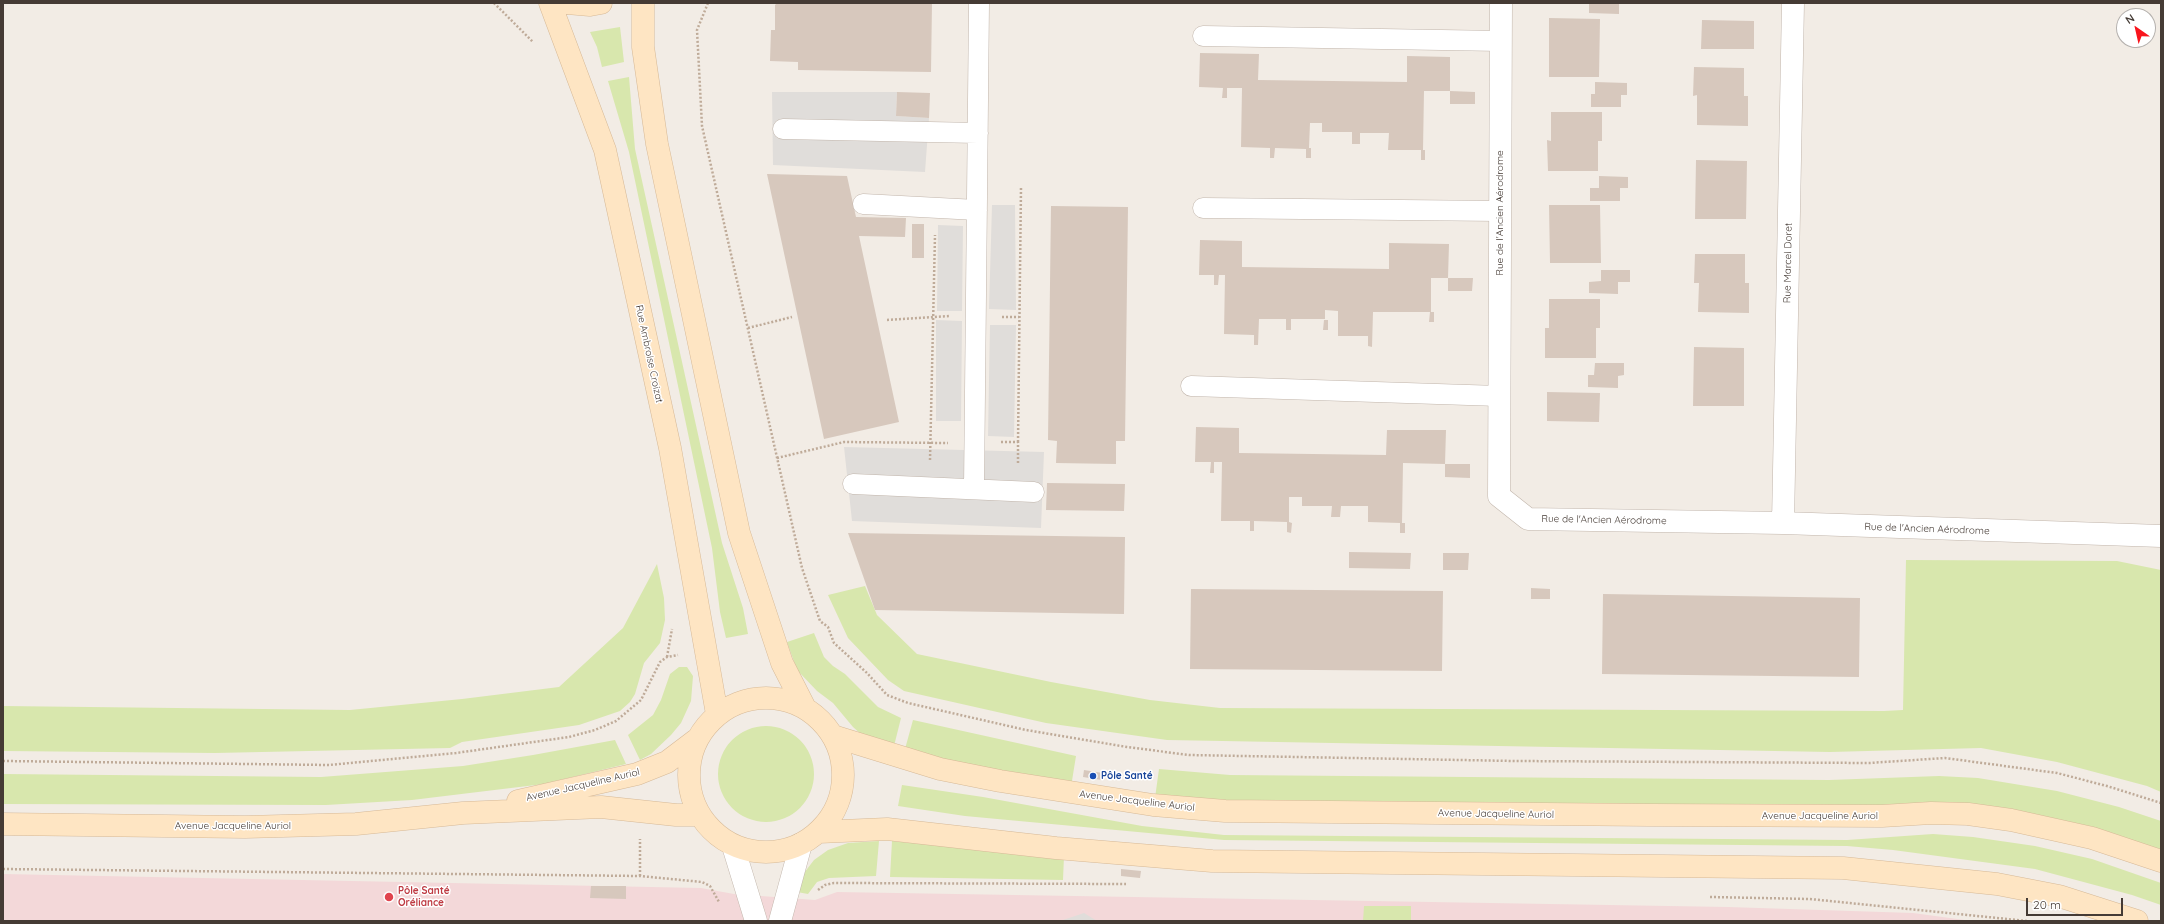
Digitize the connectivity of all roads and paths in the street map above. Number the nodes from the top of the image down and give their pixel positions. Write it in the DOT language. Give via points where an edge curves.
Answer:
graph roads {
  1 [pos="550,3"];
  2 [pos="567,3"];
  3 [pos="601,3"];
  4 [pos="643,3"];
  5 [pos="708,3"];
  6 [pos="979,3"];
  7 [pos="1501,3"];
  8 [pos="1793,3"];
  9 [pos="1203,36"];
  10 [pos="1501,41"];
  11 [pos="783,129"];
  12 [pos="978,133"];
  13 [pos="1021,188"];
  14 [pos="862,204"];
  15 [pos="935,208"];
  16 [pos="1203,208"];
  17 [pos="977,210"];
  18 [pos="1500,211"];
  19 [pos="933,316"];
  20 [pos="955,316"];
  21 [pos="792,317"];
  22 [pos="888,320"];
  23 [pos="748,328"];
  24 [pos="1191,386"];
  25 [pos="1499,396"];
  26 [pos="931,442"];
  27 [pos="1018,442"];
  28 [pos="974,443"];
  29 [pos="776,458"];
  30 [pos="1018,469"];
  31 [pos="853,484"];
  32 [pos="930,487"];
  33 [pos="974,489"];
  34 [pos="1034,492"];
  35 [pos="1783,523"];
  36 [pos="2161,536"];
  37 [pos="681,655"];
  38 [pos="805,708"];
  39 [pos="716,714"];
  40 [pos="833,736"];
  41 [pos="696,740"];
  42 [pos="3,761"];
  43 [pos="2161,803"];
  44 [pos="463,813"];
  45 [pos="699,815"];
  46 [pos="3,824"];
  47 [pos="640,832"];
  48 [pos="819,832"];
  49 [pos="801,844"];
  50 [pos="733,846"];
  51 [pos="2161,861"];
  52 [pos="3,869"];
  53 [pos="640,876"];
  54 [pos="720,904"];
  55 [pos="756,921"];
  56 [pos="780,921"];
  57 [pos="2137,921"];
  1 -- 39 [label="main road, Rue Ambroise Croizat" via="605,150 670,448"];
  2 -- 3 [label="main road"];
  4 -- 38 [label="main road" via="643,47 657,144 740,533 782,662"];
  5 -- 23 [label="path" via="697,30 702,126"];
  6 -- 12 [label="lane"];
  7 -- 10 [label="street, Rue de l'Ancien Aérodrome"];
  8 -- 35 [label="street, Rue Marcel Doret"];
  9 -- 10 [label="lane"];
  10 -- 18 [label="street, Rue de l'Ancien Aérodrome"];
  11 -- 12 [label="lane"];
  12 -- 17 [label="lane"];
  13 -- 27 [label="path"];
  14 -- 15 [label="lane"];
  15 -- 17 [label="lane"];
  15 -- 19 [label="path"];
  16 -- 18 [label="lane"];
  17 -- 28 [label="lane"];
  18 -- 25 [label="street, Rue de l'Ancien Aérodrome"];
  19 -- 20 [label="path"];
  19 -- 22 [label="path"];
  19 -- 26 [label="path"];
  21 -- 23 [label="path"];
  23 -- 29 [label="path"];
  24 -- 25 [label="lane"];
  25 -- 35 [label="street, Rue de l'Ancien Aérodrome" via="1499,496 1528,518"];
  26 -- 28 [label="path"];
  26 -- 29 [label="path" via="844,442"];
  26 -- 32 [label="path"];
  27 -- 28 [label="path"];
  27 -- 30 [label="path"];
  28 -- 33 [label="lane"];
  29 -- 43 [label="path" via="802,568 820,621 828,627 834,643 887,695 908,703 1026,730 1189,755 1869,763 1945,758 2057,773"];
  31 -- 32 [label="lane"];
  32 -- 33 [label="lane"];
  33 -- 34 [label="lane"];
  35 -- 36 [label="street, Rue de l'Ancien Aérodrome"];
  37 -- 42 [label="path" via="668,657 660,662 641,700 616,721 569,737 456,753 329,765"];
  38 -- 39 [label="main road" via="788,700 769,697 750,699"];
  38 -- 40 [label="main road" via="821,720"];
  39 -- 41 [label="main road" via="704,726"];
  40 -- 48 [label="main road" via="842,760 843,786 835,811"];
  40 -- 51 [label="main road, Avenue Jacqueline Auriol" via="940,769 1153,805 1248,811 1882,816 1968,814 2011,820 2092,838"];
  41 -- 44 [label="main road, Avenue Jacqueline Auriol" via="667,762 637,774"];
  41 -- 45 [label="main road" via="689,758 688,778 691,797"];
  44 -- 45 [label="main road, Avenue Jacqueline Auriol" via="601,807"];
  44 -- 46 [label="main road, Avenue Jacqueline Auriol" via="356,824 245,827"];
  45 -- 50 [label="main road" via="713,833"];
  47 -- 53 [label="path"];
  48 -- 49 [label="main road"];
  48 -- 57 [label="main road" via="887,829 1056,848 1212,861 1844,868 1997,884 2059,896"];
  49 -- 50 [label="main road" via="767,853 750,852"];
  49 -- 56 [label="street"];
  50 -- 55 [label="street"];
  52 -- 53 [label="path"];
  53 -- 54 [label="path" via="702,882 710,886"];
}
